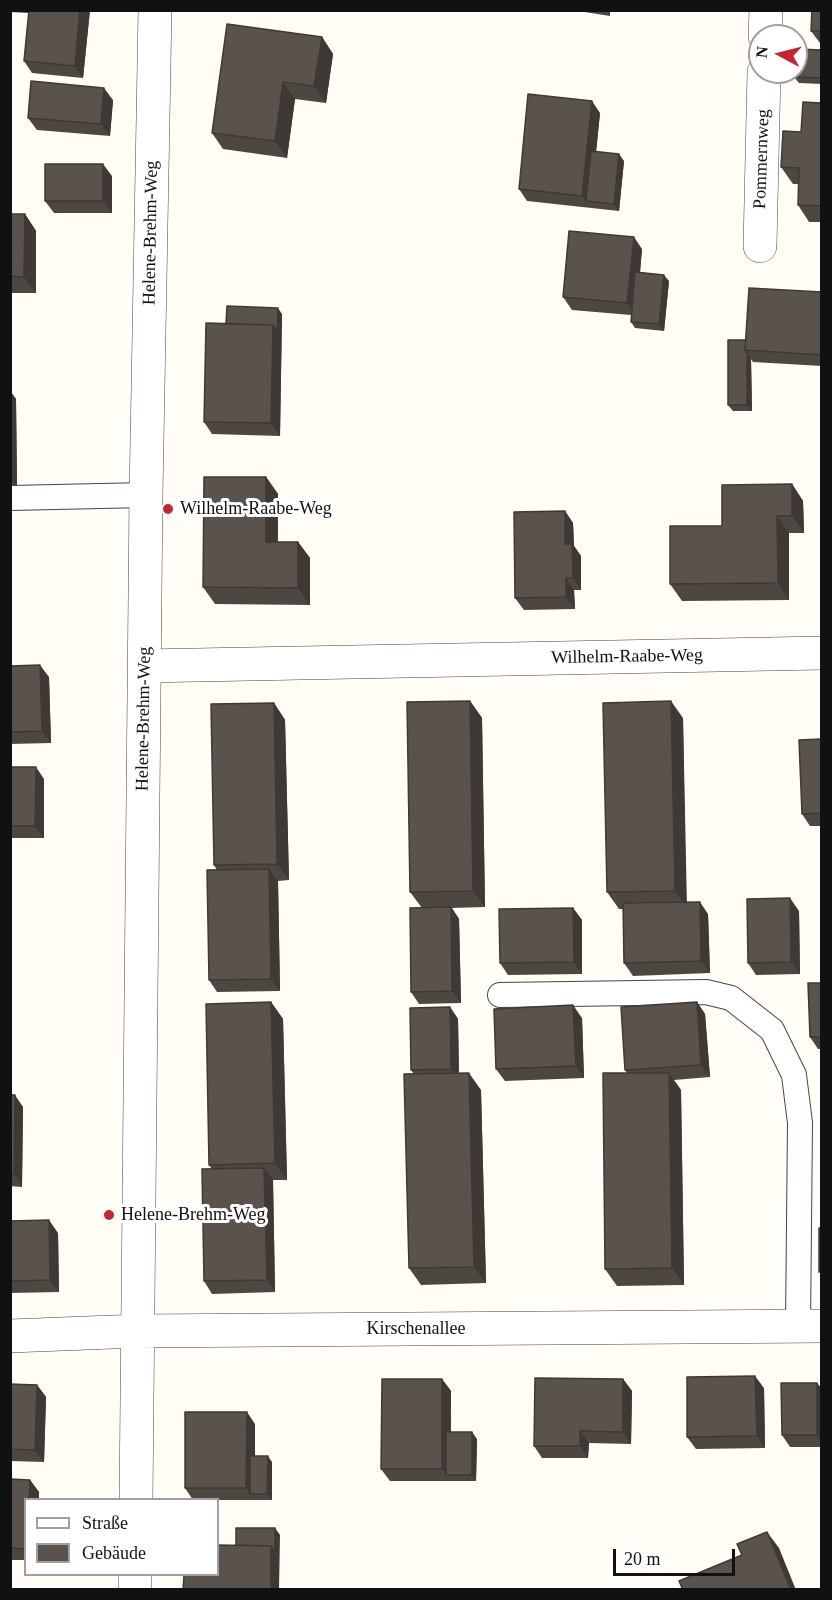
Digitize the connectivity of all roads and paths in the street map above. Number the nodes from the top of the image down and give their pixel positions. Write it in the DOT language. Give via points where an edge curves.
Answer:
graph roads {
  1 [pos="155,10"];
  2 [pos="764,84"];
  3 [pos="760,246"];
  4 [pos="146,495"];
  5 [pos="10,498"];
  6 [pos="822,653"];
  7 [pos="144,666"];
  8 [pos="500,996"];
  9 [pos="810,1326"];
  10 [pos="138,1331"];
  11 [pos="10,1336"];
  12 [pos="136,1498"];
  1 -- 4 [label="street, Helene-Brehm-Weg"];
  2 -- 3 [label="street, Pommernweg"];
  4 -- 5 [label="lane"];
  4 -- 7 [label="street, Helene-Brehm-Weg"];
  6 -- 7 [label="street, Wilhelm-Raabe-Weg"];
  7 -- 10 [label="street, Helene-Brehm-Weg"];
  8 -- 9 [label="lane" via="706,992 731,998 772,1030 794,1075"];
  9 -- 10 [label="street, Kirschenallee"];
  10 -- 11 [label="street, Kirschenallee"];
  10 -- 12 [label="street, Helene-Brehm-Weg"];
}
